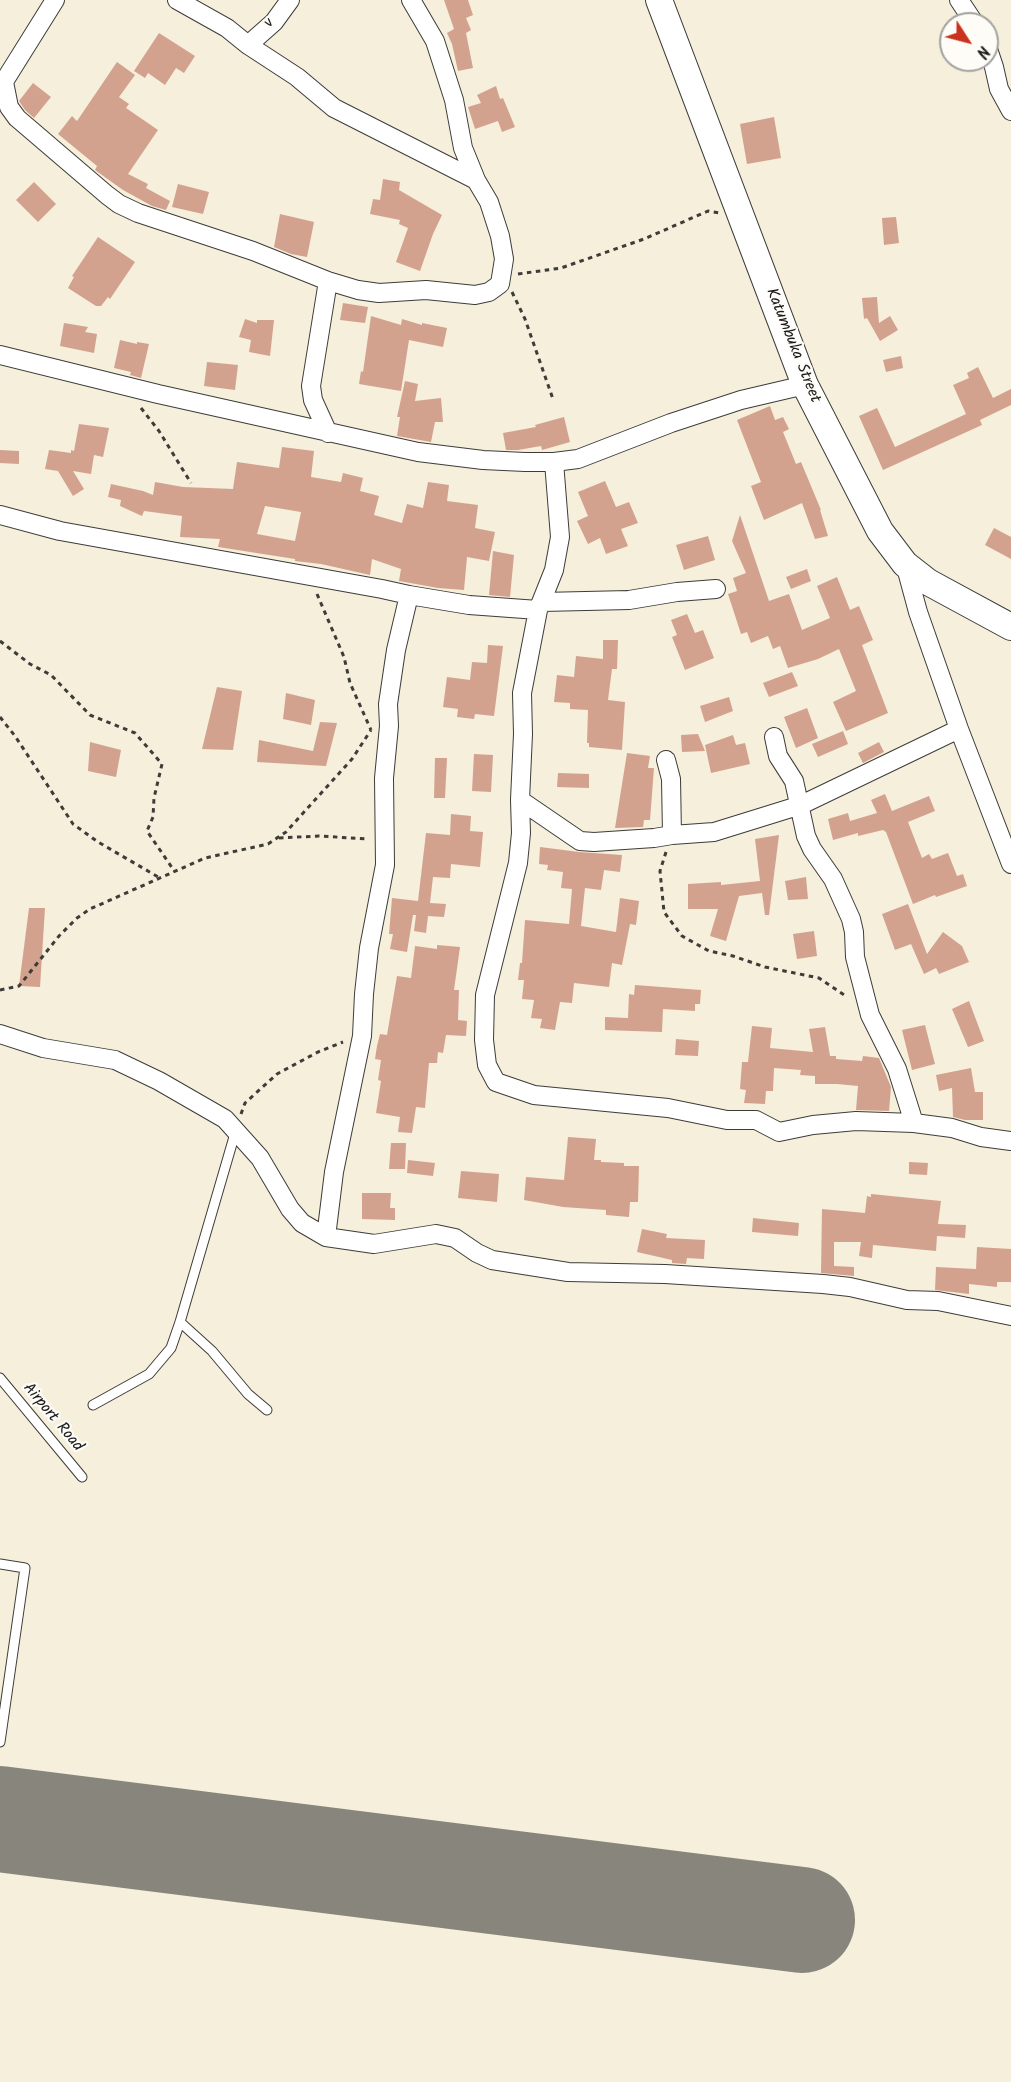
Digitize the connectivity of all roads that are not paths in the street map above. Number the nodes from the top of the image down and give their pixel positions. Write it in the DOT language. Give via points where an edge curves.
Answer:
graph roads {
  1 [pos="54,0"];
  2 [pos="177,0"];
  3 [pos="290,0"];
  4 [pos="411,0"];
  5 [pos="659,0"];
  6 [pos="248,45"];
  7 [pos="995,72"];
  8 [pos="2,85"];
  9 [pos="1011,111"];
  10 [pos="476,180"];
  11 [pos="328,281"];
  12 [pos="0,355"];
  13 [pos="805,385"];
  14 [pos="328,433"];
  15 [pos="554,462"];
  16 [pos="0,515"];
  17 [pos="905,564"];
  18 [pos="716,589"];
  19 [pos="409,595"];
  20 [pos="540,606"];
  21 [pos="1011,627"];
  22 [pos="959,729"];
  23 [pos="774,737"];
  24 [pos="666,760"];
  25 [pos="520,800"];
  26 [pos="801,805"];
  27 [pos="672,835"];
  28 [pos="1010,857"];
  29 [pos="0,1034"];
  30 [pos="914,1123"];
  31 [pos="236,1130"];
  32 [pos="1011,1141"];
  33 [pos="326,1237"];
  34 [pos="1011,1316"];
  35 [pos="180,1322"];
  36 [pos="1,1382"];
  37 [pos="93,1405"];
  38 [pos="267,1410"];
  39 [pos="82,1477"];
  40 [pos="0,1564"];
  41 [pos="0,1742"];
  1 -- 8 [label="street"];
  2 -- 6 [label="street" via="213,19"];
  3 -- 6 [label="street, v" via="274,22"];
  4 -- 10 [label="street" via="435,41 454,100 463,148"];
  5 -- 13 [label="main road, Katumbuka Street"];
  6 -- 10 [label="street" via="297,77 334,108"];
  7 -- 9 [label="street"];
  8 -- 11 [label="street" via="17,118 119,204"];
  10 -- 11 [label="street" via="489,202 504,258 505,275 489,292 380,293"];
  11 -- 14 [label="street" via="311,386"];
  12 -- 14 [label="street"];
  13 -- 15 [label="street" via="741,400 578,459"];
  13 -- 17 [label="main road, Katumbuka Street" via="880,531"];
  14 -- 15 [label="street" via="418,452 483,460"];
  15 -- 20 [label="street" via="560,537 554,570"];
  16 -- 19 [label="street" via="60,531"];
  17 -- 21 [label="main road, Katumbuka Street" via="928,582"];
  17 -- 22 [label="street"];
  18 -- 20 [label="street"];
  19 -- 20 [label="street" via="469,605"];
  19 -- 33 [label="street" via="388,704 385,842 369,948 362,1036 333,1172"];
  20 -- 25 [label="street" via="522,693"];
  22 -- 26 [label="street"];
  22 -- 28 [label="street"];
  23 -- 26 [label="street" via="778,756 794,781"];
  24 -- 27 [label="street" via="671,779"];
  25 -- 27 [label="street" via="580,841"];
  25 -- 30 [label="street" via="518,863 485,995 486,1065 496,1082 534,1095 668,1108 728,1120 756,1119 779,1132 856,1120"];
  26 -- 27 [label="street" via="714,832"];
  26 -- 30 [label="street" via="806,836 833,879 851,919 855,957 870,1015 897,1069"];
  29 -- 31 [label="street" via="43,1048 115,1060 225,1119"];
  30 -- 32 [label="street"];
  31 -- 33 [label="street" via="260,1158 290,1209 302,1223"];
  31 -- 35 [label="lane"];
  33 -- 34 [label="street" via="374,1244 436,1234 455,1238 492,1260 568,1272 823,1284"];
  35 -- 37 [label="lane" via="171,1348 148,1374"];
  35 -- 38 [label="lane"];
  36 -- 39 [label="lane, Airport Road"];
  40 -- 41 [label="lane" via="25,1568"];
}
